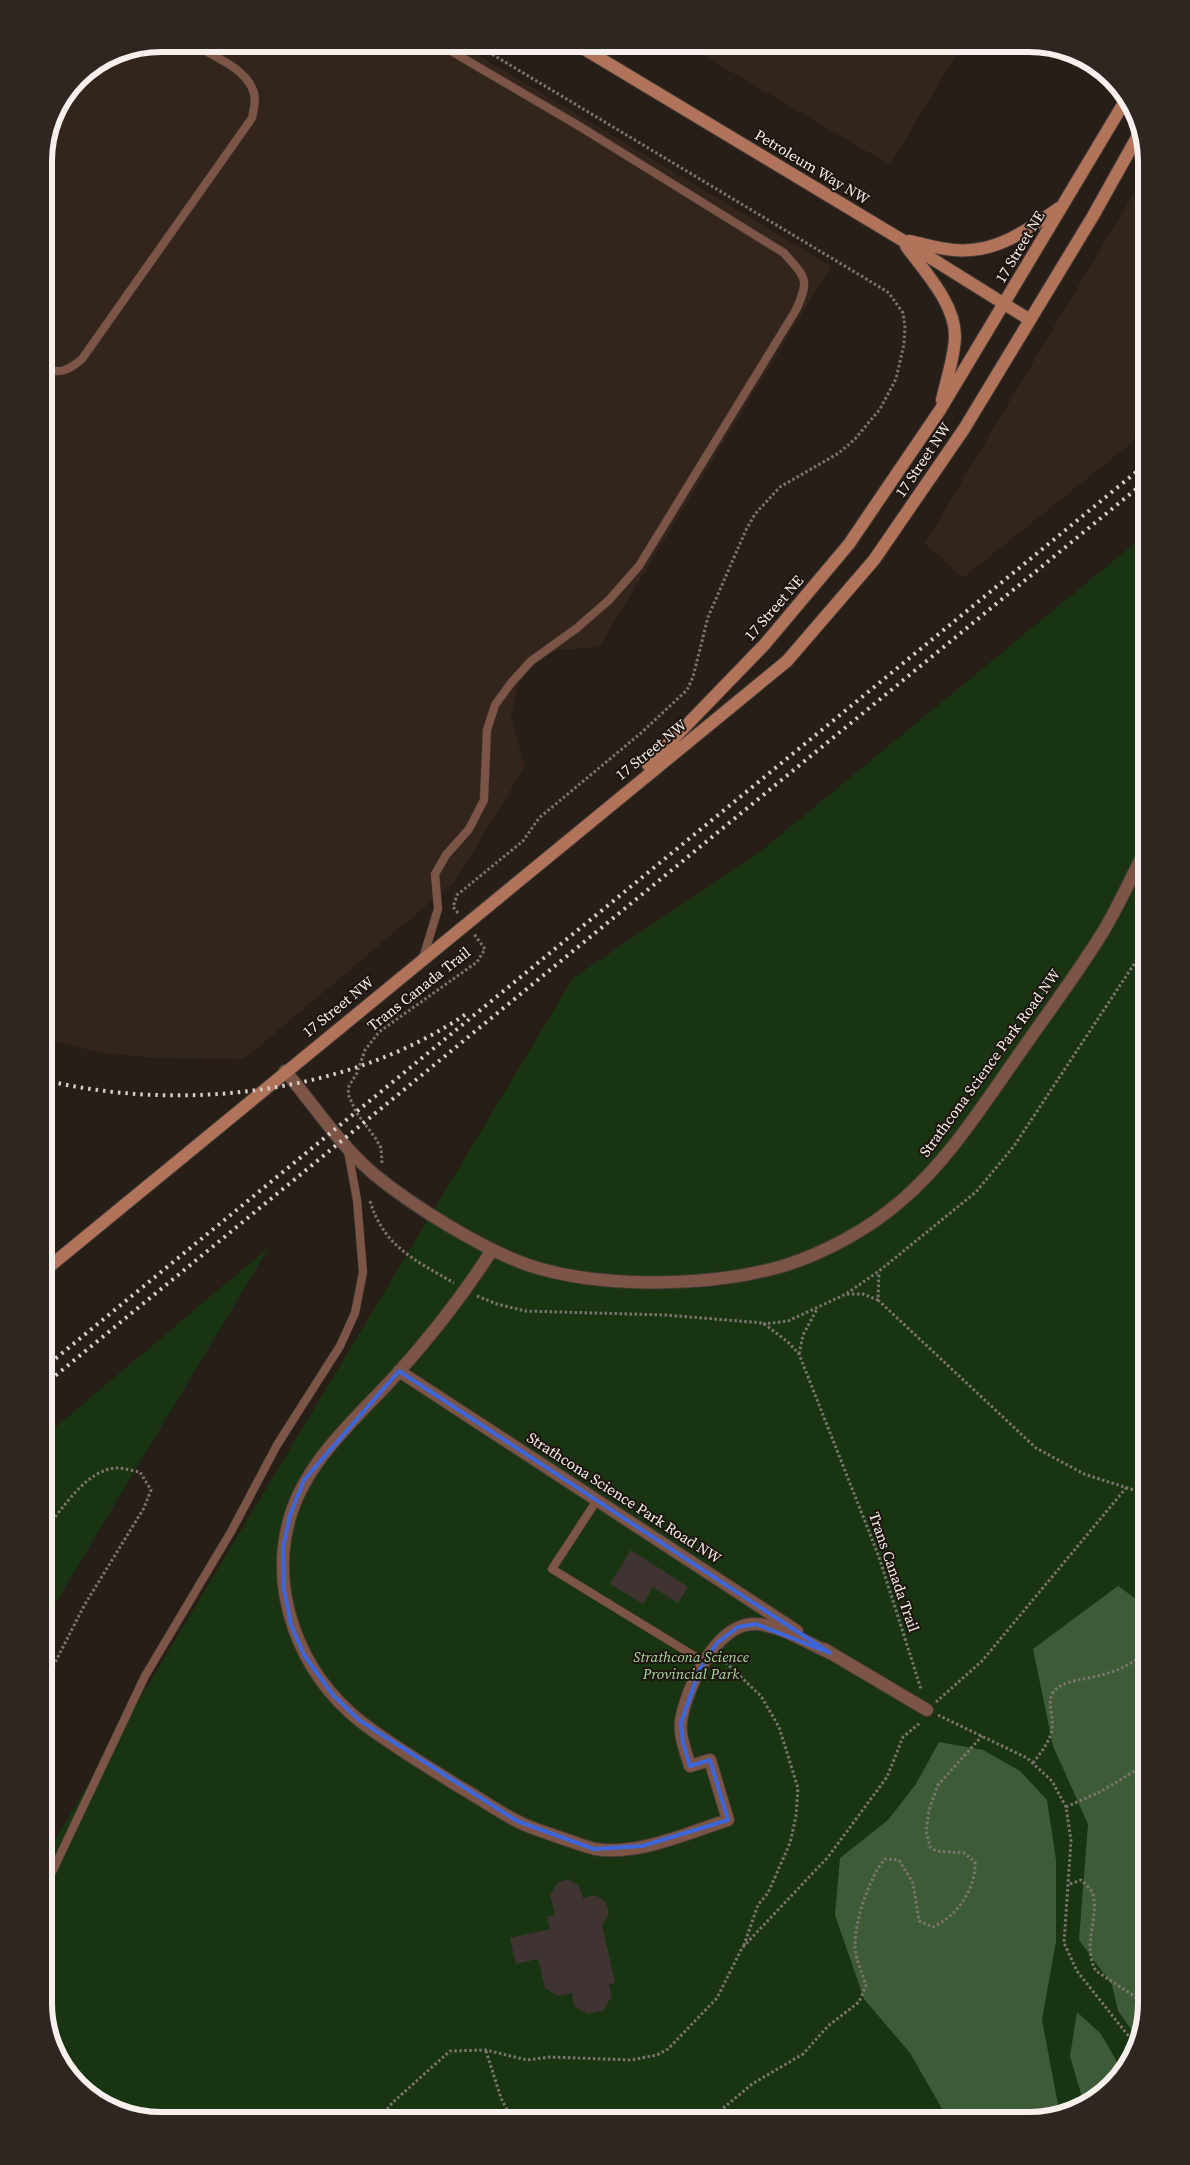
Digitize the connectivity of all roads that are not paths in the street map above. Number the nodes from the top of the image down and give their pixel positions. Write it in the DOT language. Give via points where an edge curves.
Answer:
graph roads {
  1 [pos="206,52"];
  2 [pos="453,52"];
  3 [pos="590,52"];
  4 [pos="1123,107"];
  5 [pos="1135,140"];
  6 [pos="1063,205"];
  7 [pos="902,240"];
  8 [pos="1004,305"];
  9 [pos="1030,320"];
  10 [pos="53,371"];
  11 [pos="940,410"];
  12 [pos="608,806"];
  13 [pos="1138,864"];
  14 [pos="422,960"];
  15 [pos="286,1071"];
  16 [pos="348,1150"];
  17 [pos="492,1250"];
  18 [pos="52,1264"];
  19 [pos="399,1371"];
  20 [pos="597,1500"];
  21 [pos="830,1653"];
  22 [pos="704,1662"];
  23 [pos="928,1710"];
  24 [pos="52,1872"];
  1 -- 10 [label="lane" via="239,72 252,88 255,103 252,118 82,359 67,371"];
  2 -- 14 [label="lane" via="784,253 802,273 806,288 796,310 639,566 609,600 531,661 496,705 487,730 484,800 469,829 446,855 435,874 438,909"];
  3 -- 7 [label="main road, Petroleum Way NW"];
  4 -- 6 [label="main road"];
  5 -- 9 [label="main road, 17 Street NW"];
  6 -- 7 [label="main road" via="1003,244 955,250"];
  6 -- 8 [label="main road, 17 Street NE"];
  7 -- 8 [label="main road, Petroleum Way NW"];
  7 -- 11 [label="main road" via="953,319 955,337"];
  8 -- 9 [label="main road, Petroleum Way NW"];
  8 -- 11 [label="main road, 17 Street NW"];
  9 -- 12 [label="main road, 17 Street NW" via="964,429 868,568 787,661"];
  11 -- 12 [label="main road, 17 Street NE" via="849,544 765,644"];
  12 -- 14 [label="main road, 17 Street NW"];
  13 -- 17 [label="street, Strathcona Science Park Road NW" via="1102,934 949,1153 901,1202 865,1228 784,1266 740,1276 664,1282 568,1275 528,1265"];
  14 -- 15 [label="main road, 17 Street NW"];
  15 -- 16 [label="street, Strathcona Science Park Road NW"];
  15 -- 18 [label="main road, 17 Street NW"];
  16 -- 17 [label="street, Strathcona Science Park Road NW" via="376,1176 416,1204"];
  16 -- 24 [label="lane" via="357,1200 363,1272 355,1312 340,1346 277,1445 232,1530 145,1676"];
  17 -- 19 [label="street, Strathcona Science Park Road NW" via="466,1290"];
  19 -- 20 [label="street, Strathcona Science Park Road NW"];
  19 -- 22 [label="street, Strathcona Science Park Road NW" via="304,1480 290,1516 283,1548 284,1589 304,1655 333,1695 359,1720 517,1821 594,1849 642,1846 728,1820 710,1760 690,1766 683,1743 681,1722 686,1702"];
  20 -- 21 [label="street, Strathcona Science Park Road NW"];
  20 -- 22 [label="lane" via="552,1569"];
  21 -- 22 [label="street, Strathcona Science Park Road NW" via="780,1630 756,1624 738,1627 718,1643"];
  21 -- 23 [label="street, Strathcona Science Park Road NW"];
}
